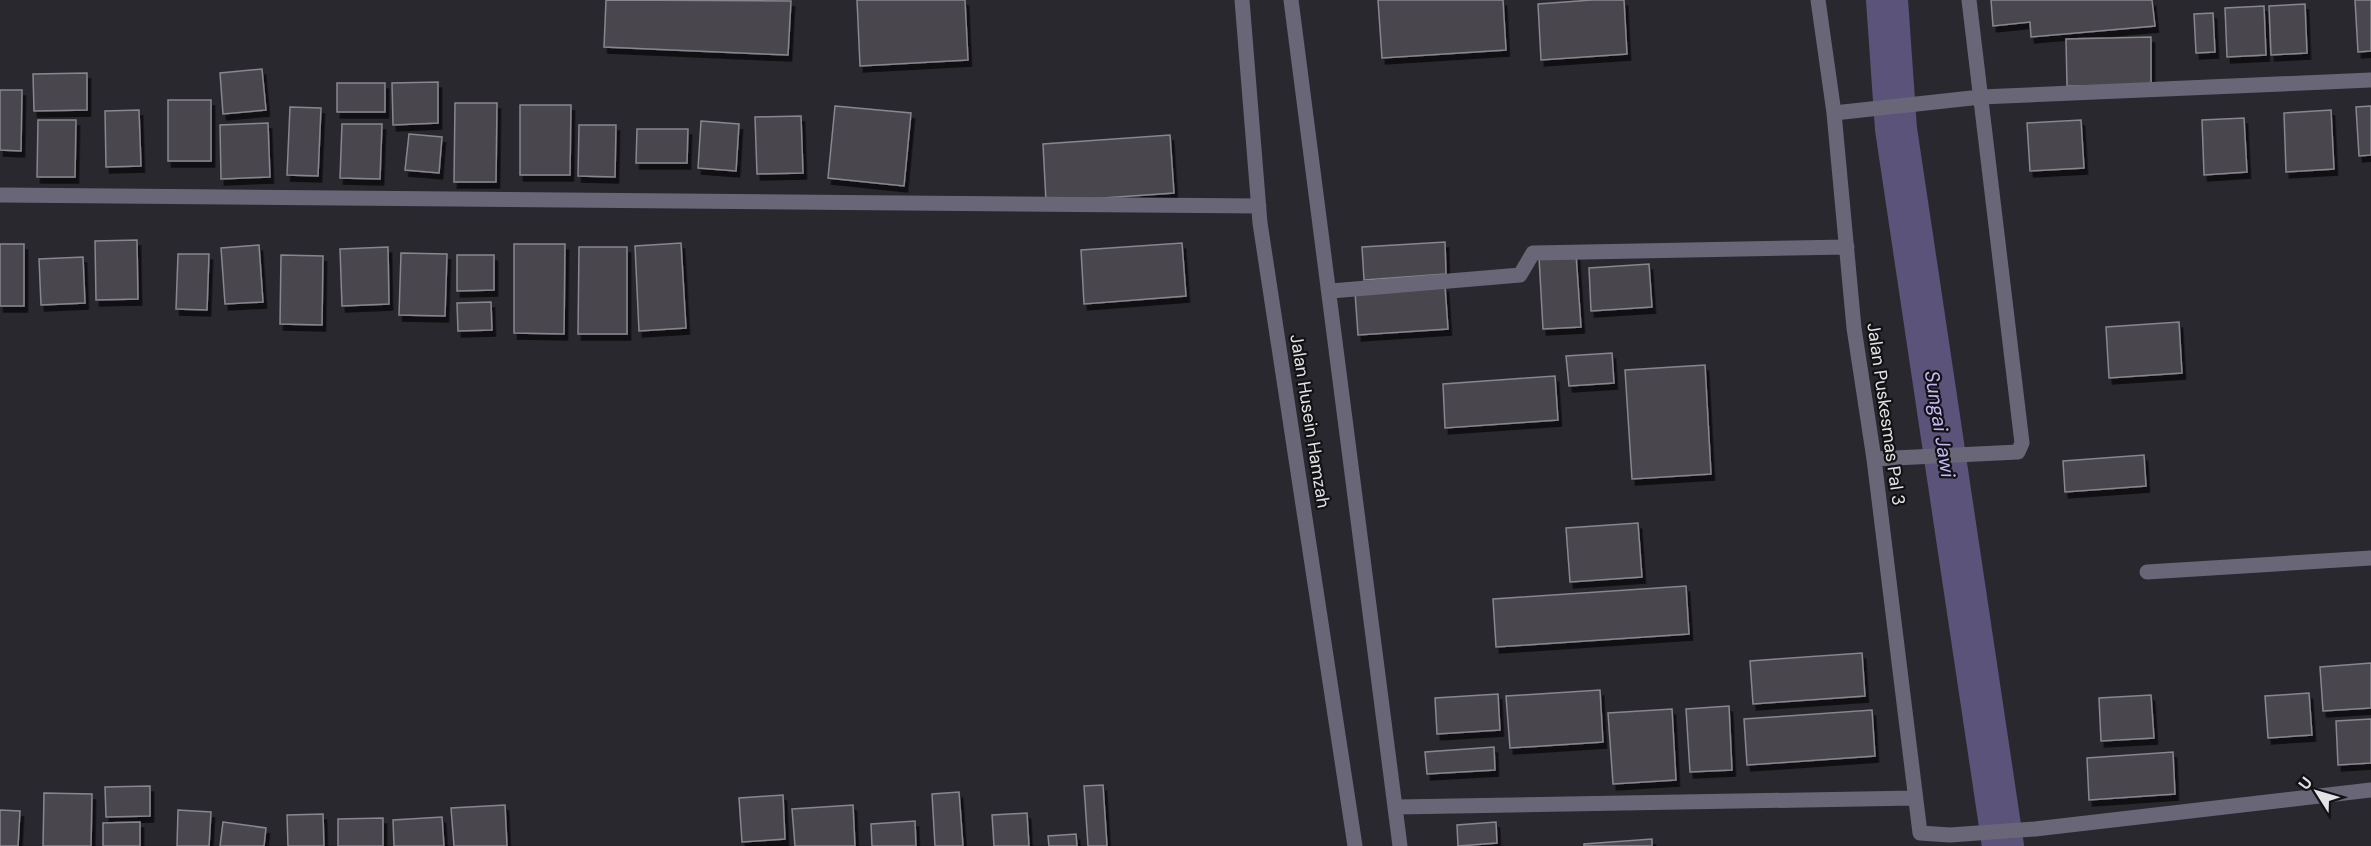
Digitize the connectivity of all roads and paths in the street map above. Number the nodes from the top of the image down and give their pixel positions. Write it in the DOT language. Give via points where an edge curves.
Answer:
graph roads {
  1 [pos="1242,0"];
  2 [pos="1291,0"];
  3 [pos="1818,0"];
  4 [pos="1969,0"];
  5 [pos="2371,80"];
  6 [pos="1979,98"];
  7 [pos="1834,113"];
  8 [pos="0,195"];
  9 [pos="1259,206"];
  10 [pos="1847,247"];
  11 [pos="1330,291"];
  12 [pos="1874,459"];
  13 [pos="2371,558"];
  14 [pos="2147,572"];
  15 [pos="2371,790"];
  16 [pos="1915,798"];
  17 [pos="1397,807"];
  18 [pos="1355,846"];
  19 [pos="1400,846"];
  1 -- 9 [label="street, Jalan Husein Hamzah"];
  2 -- 11 [label="street, Jalan Husein Hamzah"];
  3 -- 7 [label="street, Jalan Puskesmas Pal 3"];
  4 -- 6 [label="street"];
  5 -- 6 [label="street"];
  6 -- 7 [label="street"];
  6 -- 12 [label="street" via="2022,443 2018,452"];
  7 -- 10 [label="street, Jalan Puskesmas Pal 3"];
  8 -- 9 [label="street"];
  9 -- 18 [label="street, Jalan Husein Hamzah"];
  10 -- 11 [label="street" via="1533,252 1520,274"];
  10 -- 12 [label="street, Jalan Puskesmas Pal 3" via="1854,328"];
  11 -- 17 [label="street, Jalan Husein Hamzah"];
  12 -- 16 [label="street, Jalan Puskesmas Pal 3"];
  13 -- 14 [label="street"];
  15 -- 16 [label="street, Jalan Puskesmas Pal 3" via="2035,829 1950,835 1920,833"];
  16 -- 17 [label="street"];
  17 -- 19 [label="street, Jalan Husein Hamzah"];
}
